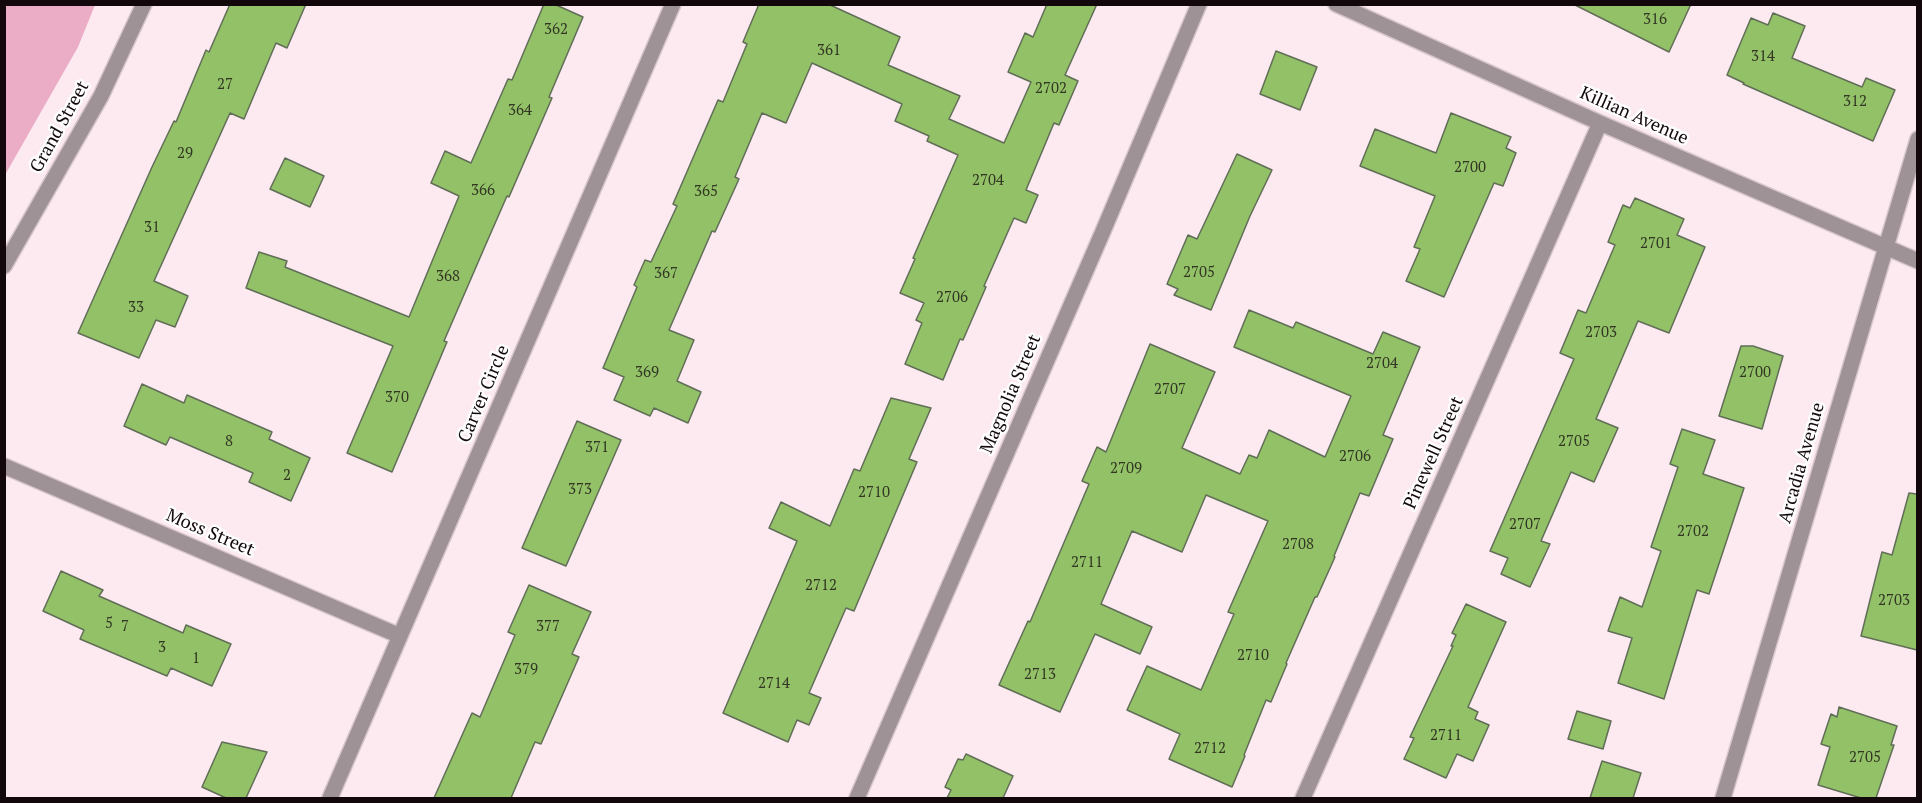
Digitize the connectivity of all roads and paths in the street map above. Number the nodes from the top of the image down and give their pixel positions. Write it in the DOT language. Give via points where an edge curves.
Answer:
graph roads {
  1 [pos="144,4"];
  2 [pos="673,4"];
  3 [pos="1199,4"];
  4 [pos="1336,4"];
  5 [pos="1600,123"];
  6 [pos="1917,139"];
  7 [pos="1885,247"];
  8 [pos="1917,261"];
  9 [pos="4,266"];
  10 [pos="4,466"];
  11 [pos="400,636"];
  12 [pos="330,798"];
  13 [pos="857,798"];
  14 [pos="1303,798"];
  15 [pos="1723,798"];
  1 -- 9 [label="street, Grand Street" via="101,96"];
  2 -- 11 [label="street, Carver Circle"];
  3 -- 13 [label="street, Magnolia Street"];
  4 -- 5 [label="street, Killian Avenue"];
  5 -- 7 [label="street, Killian Avenue"];
  5 -- 14 [label="street, Pinewell Street"];
  6 -- 7 [label="street, Arcadia Avenue"];
  7 -- 8 [label="street, Killian Avenue"];
  7 -- 15 [label="street, Arcadia Avenue"];
  10 -- 11 [label="street, Moss Street"];
  11 -- 12 [label="street, Carver Circle"];
}
